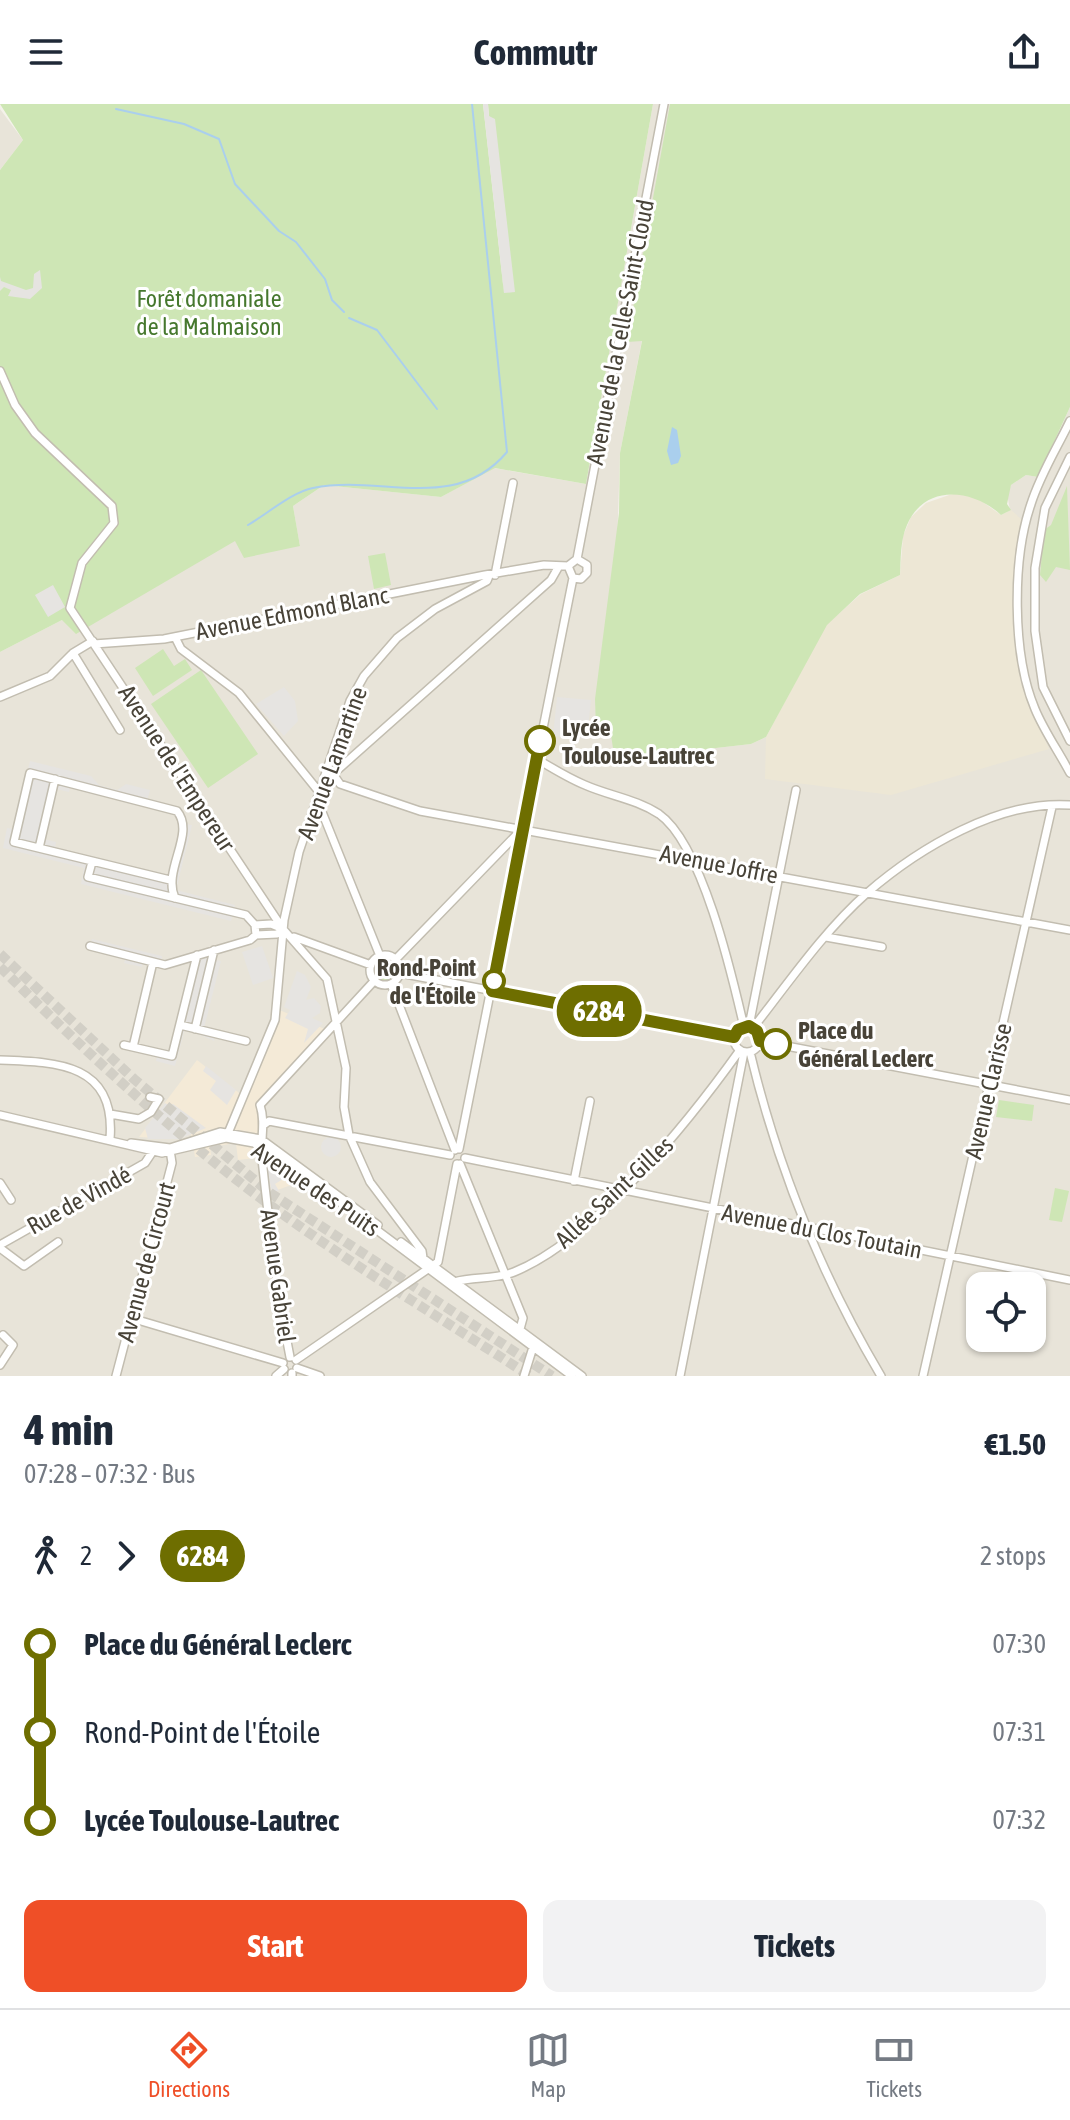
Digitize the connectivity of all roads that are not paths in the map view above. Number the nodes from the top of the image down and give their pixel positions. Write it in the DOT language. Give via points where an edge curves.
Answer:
graph roads {
  1 [pos="664,104"];
  2 [pos="0,371"];
  3 [pos="1070,421"];
  4 [pos="1070,457"];
  5 [pos="513,483"];
  6 [pos="577,559"];
  7 [pos="559,566"];
  8 [pos="568,566"];
  9 [pos="492,576"];
  10 [pos="573,578"];
  11 [pos="460,580"];
  12 [pos="462,596"];
  13 [pos="175,637"];
  14 [pos="94,642"];
  15 [pos="73,653"];
  16 [pos="0,697"];
  17 [pos="120,730"];
  18 [pos="1070,741"];
  19 [pos="537,759"];
  20 [pos="1070,773"];
  21 [pos="329,774"];
  22 [pos="55,779"];
  23 [pos="796,790"];
  24 [pos="319,797"];
  25 [pos="1070,805"];
  26 [pos="1052,807"];
  27 [pos="523,828"];
  28 [pos="505,847"];
  29 [pos="39,848"];
  30 [pos="519,848"];
  31 [pos="692,859"];
  32 [pos="92,862"];
  33 [pos="779,876"];
  34 [pos="170,880"];
  35 [pos="868,892"];
  36 [pos="175,898"];
  37 [pos="1026,922"];
  38 [pos="255,925"];
  39 [pos="283,929"];
  40 [pos="1070,930"];
  41 [pos="294,937"];
  42 [pos="826,937"];
  43 [pos="253,941"];
  44 [pos="90,946"];
  45 [pos="882,947"];
  46 [pos="214,950"];
  47 [pos="197,955"];
  48 [pos="380,956"];
  49 [pos="396,959"];
  50 [pos="153,962"];
  51 [pos="371,965"];
  52 [pos="400,973"];
  53 [pos="375,980"];
  54 [pos="391,984"];
  55 [pos="492,991"];
  56 [pos="340,1016"];
  57 [pos="180,1025"];
  58 [pos="749,1027"];
  59 [pos="195,1029"];
  60 [pos="734,1037"];
  61 [pos="246,1041"];
  62 [pos="760,1041"];
  63 [pos="745,1051"];
  64 [pos="0,1060"];
  65 [pos="990,1085"];
  66 [pos="150,1097"];
  67 [pos="1070,1100"];
  68 [pos="590,1101"];
  69 [pos="110,1114"];
  70 [pos="0,1115"];
  71 [pos="265,1124"];
  72 [pos="349,1135"];
  73 [pos="227,1136"];
  74 [pos="110,1139"];
  75 [pos="261,1143"];
  76 [pos="155,1149"];
  77 [pos="170,1151"];
  78 [pos="455,1151"];
  79 [pos="461,1162"];
  80 [pos="574,1181"];
  81 [pos="0,1183"];
  82 [pos="621,1191"];
  83 [pos="336,1196"];
  84 [pos="11,1200"];
  85 [pos="714,1209"];
  86 [pos="806,1227"];
  87 [pos="58,1242"];
  88 [pos="0,1246"];
  89 [pos="950,1256"];
  90 [pos="423,1258"];
  91 [pos="430,1266"];
  92 [pos="505,1276"];
  93 [pos="1070,1280"];
  94 [pos="454,1282"];
  95 [pos="484,1307"];
  96 [pos="131,1318"];
  97 [pos="520,1329"];
  98 [pos="3,1335"];
  99 [pos="534,1344"];
  100 [pos="0,1365"];
  101 [pos="291,1367"];
  102 [pos="116,1376"];
  103 [pos="276,1376"];
  104 [pos="320,1376"];
  105 [pos="524,1376"];
  106 [pos="572,1376"];
  107 [pos="582,1376"];
  108 [pos="680,1376"];
  109 [pos="881,1376"];
  110 [pos="923,1376"];
  1 -- 6 [label="street, Avenue de la Celle-Saint-Cloud"];
  2 -- 14 [label="street, Avenue de l'Empereur" via="35,433 101,492 115,514 107,535 82,563 70,608"];
  3 -- 20 [label="street" via="1034,494 1019,561 1025,679 1035,710"];
  4 -- 18 [label="street" via="1041,524 1035,631 1043,687"];
  5 -- 9 [label="street"];
  6 -- 8 [label="street"];
  6 -- 10 [label="street, Avenue de la Celle-Saint-Cloud" via="587,565 587,573"];
  7 -- 8 [label="street, Avenue Edmond Blanc"];
  7 -- 9 [label="street, Avenue Edmond Blanc"];
  7 -- 21 [label="street" via="551,580"];
  8 -- 10 [label="street"];
  9 -- 11 [label="street, Avenue Edmond Blanc"];
  9 -- 12 [label="street, Avenue Lamartine"];
  10 -- 19 [label="street, Avenue de la Celle-Saint-Cloud"];
  11 -- 12 [label="street"];
  11 -- 13 [label="street, Avenue Edmond Blanc"];
  12 -- 21 [label="street, Avenue Lamartine" via="412,625 364,676 350,701"];
  13 -- 14 [label="street, Avenue Edmond Blanc"];
  13 -- 24 [label="street" via="181,649 239,693"];
  14 -- 15 [label="street"];
  14 -- 39 [label="street, Avenue de l'Empereur"];
  15 -- 16 [label="street" via="50,676"];
  15 -- 17 [label="street"];
  19 -- 27 [label="street, Avenue de la Celle-Saint-Cloud"];
  19 -- 31 [label="street" via="586,786 661,815"];
  21 -- 24 [label="street, Avenue Lamartine"];
  21 -- 27 [label="street, Avenue Joffre" via="340,784 420,811"];
  22 -- 29 [label="street"];
  22 -- 29 [label="street" via="30,773 14,842"];
  22 -- 34 [label="street" via="172,808 181,815"];
  23 -- 33 [label="street"];
  24 -- 39 [label="street, Avenue Lamartine" via="304,831"];
  24 -- 48 [label="street"];
  25 -- 26 [label="street"];
  26 -- 35 [label="street" via="1023,809 960,828"];
  26 -- 37 [label="street, Avenue Clarisse"];
  27 -- 28 [label="street"];
  27 -- 30 [label="street, Avenue de la Celle-Saint-Cloud"];
  27 -- 31 [label="street, Avenue Joffre"];
  28 -- 30 [label="street"];
  28 -- 49 [label="street"];
  29 -- 32 [label="street"];
  30 -- 55 [label="street, Avenue de la Celle-Saint-Cloud"];
  31 -- 33 [label="street, Avenue Joffre"];
  31 -- 58 [label="street"];
  32 -- 34 [label="street"];
  32 -- 36 [label="street" via="88,877"];
  33 -- 35 [label="street, Avenue Joffre"];
  33 -- 58 [label="street"];
  34 -- 36 [label="street"];
  35 -- 37 [label="street, Avenue Joffre"];
  35 -- 42 [label="street"];
  36 -- 38 [label="street" via="246,915"];
  37 -- 40 [label="street, Avenue Joffre"];
  37 -- 65 [label="street, Avenue Clarisse"];
  38 -- 39 [label="street"];
  38 -- 43 [label="street"];
  39 -- 41 [label="street"];
  39 -- 43 [label="street"];
  39 -- 73 [label="street, Avenue Lamartine" via="275,1020"];
  41 -- 51 [label="street"];
  41 -- 56 [label="street" via="327,979"];
  42 -- 45 [label="street"];
  42 -- 58 [label="street"];
  43 -- 46 [label="street"];
  44 -- 50 [label="street"];
  46 -- 47 [label="street"];
  46 -- 59 [label="street"];
  47 -- 50 [label="street" via="165,965"];
  47 -- 57 [label="street"];
  48 -- 49 [label="street"];
  48 -- 51 [label="street"];
  49 -- 52 [label="street"];
  50 -- 57 [label="street" via="128,1046 172,1056"];
  51 -- 53 [label="street"];
  52 -- 54 [label="street"];
  52 -- 55 [label="street"];
  53 -- 54 [label="street"];
  53 -- 56 [label="street"];
  54 -- 78 [label="street"];
  55 -- 60 [label="street"];
  55 -- 78 [label="street, Avenue de la Celle-Saint-Cloud"];
  56 -- 71 [label="street" via="261,1101"];
  56 -- 72 [label="street"];
  57 -- 59 [label="street"];
  58 -- 60 [label="street"];
  58 -- 62 [label="street"];
  59 -- 61 [label="street"];
  60 -- 63 [label="street"];
  62 -- 63 [label="street"];
  62 -- 65 [label="street"];
  63 -- 82 [label="street, Allée Saint-Gilles"];
  63 -- 85 [label="street"];
  63 -- 86 [label="street"];
  64 -- 69 [label="street" via="68,1067 89,1075 102,1090"];
  65 -- 67 [label="street"];
  65 -- 89 [label="street, Avenue Clarisse"];
  66 -- 69 [label="street" via="159,1099 156,1107 139,1119"];
  68 -- 80 [label="street"];
  69 -- 74 [label="street"];
  70 -- 74 [label="street, Avenue des Puits"];
  71 -- 72 [label="street"];
  71 -- 75 [label="street"];
  72 -- 78 [label="street"];
  72 -- 90 [label="street" via="370,1182"];
  73 -- 75 [label="street, Avenue des Puits"];
  73 -- 77 [label="street, Avenue des Puits"];
  74 -- 76 [label="street, Avenue des Puits"];
  75 -- 83 [label="street, Avenue des Puits"];
  75 -- 101 [label="street, Avenue Gabriel"];
  76 -- 77 [label="street, Avenue des Puits"];
  76 -- 88 [label="street, Rue de Vindé" via="145,1163"];
  77 -- 96 [label="street, Avenue de Circourt" via="172,1163"];
  78 -- 79 [label="street"];
  78 -- 79 [label="street"];
  79 -- 80 [label="street, Avenue du Clos Toutain"];
  79 -- 91 [label="street" via="440,1257"];
  79 -- 92 [label="street"];
  80 -- 82 [label="street, Avenue du Clos Toutain"];
  81 -- 84 [label="street"];
  82 -- 85 [label="street, Avenue du Clos Toutain"];
  82 -- 92 [label="street, Allée Saint-Gilles" via="541,1258"];
  83 -- 90 [label="street, Avenue des Puits"];
  83 -- 91 [label="street, Avenue des Puits"];
  85 -- 86 [label="street, Avenue du Clos Toutain"];
  85 -- 108 [label="street"];
  86 -- 89 [label="street, Avenue du Clos Toutain"];
  86 -- 109 [label="street"];
  87 -- 88 [label="street" via="24,1266"];
  89 -- 93 [label="street, Avenue du Clos Toutain"];
  89 -- 110 [label="street, Avenue Clarisse"];
  90 -- 91 [label="street, Avenue des Puits"];
  91 -- 94 [label="street, Avenue des Puits"];
  91 -- 95 [label="street, Avenue des Puits"];
  91 -- 101 [label="street"];
  92 -- 94 [label="street, Allée Saint-Gilles"];
  92 -- 97 [label="street" via="523,1318"];
  94 -- 95 [label="street, Avenue des Puits"];
  95 -- 97 [label="street, Avenue des Puits"];
  95 -- 99 [label="street, Avenue des Puits"];
  96 -- 101 [label="street"];
  96 -- 102 [label="street, Avenue de Circourt"];
  97 -- 99 [label="street, Avenue des Puits"];
  98 -- 100 [label="street" via="13,1345"];
  99 -- 105 [label="street"];
  99 -- 106 [label="street, Avenue des Puits"];
  99 -- 107 [label="street, Avenue des Puits"];
  101 -- 103 [label="street"];
  101 -- 104 [label="street"];
}
